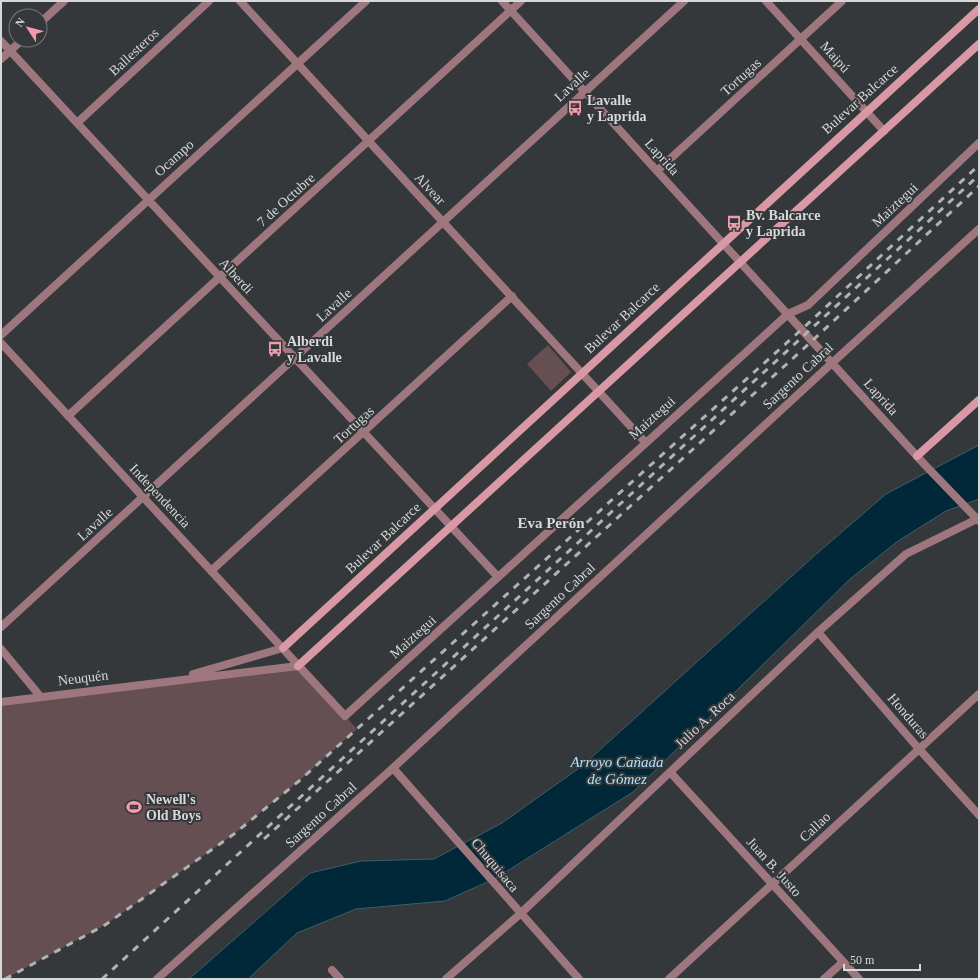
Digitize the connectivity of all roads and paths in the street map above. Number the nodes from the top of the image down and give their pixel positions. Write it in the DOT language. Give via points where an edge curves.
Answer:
graph roads {
  1 [pos="64,1"];
  2 [pos="209,1"];
  3 [pos="240,1"];
  4 [pos="366,1"];
  5 [pos="502,1"];
  6 [pos="521,1"];
  7 [pos="684,1"];
  8 [pos="766,1"];
  9 [pos="842,1"];
  10 [pos="979,9"];
  11 [pos="510,10"];
  12 [pos="48,16"];
  13 [pos="801,40"];
  14 [pos="1,42"];
  15 [pos="979,44"];
  16 [pos="13,48"];
  17 [pos="10,51"];
  18 [pos="1,59"];
  19 [pos="298,64"];
  20 [pos="584,91"];
  21 [pos="867,111"];
  22 [pos="77,123"];
  23 [pos="884,131"];
  24 [pos="369,142"];
  25 [pos="979,143"];
  26 [pos="657,171"];
  27 [pos="147,199"];
  28 [pos="443,222"];
  29 [pos="977,234"];
  30 [pos="722,243"];
  31 [pos="740,262"];
  32 [pos="220,278"];
  33 [pos="512,296"];
  34 [pos="786,313"];
  35 [pos="1,335"];
  36 [pos="1,343"];
  37 [pos="295,358"];
  38 [pos="832,363"];
  39 [pos="582,373"];
  40 [pos="600,393"];
  41 [pos="979,400"];
  42 [pos="68,416"];
  43 [pos="364,433"];
  44 [pos="645,442"];
  45 [pos="917,456"];
  46 [pos="144,498"];
  47 [pos="434,508"];
  48 [pos="978,519"];
  49 [pos="452,527"];
  50 [pos="212,571"];
  51 [pos="498,577"];
  52 [pos="1,627"];
  53 [pos="818,632"];
  54 [pos="283,648"];
  55 [pos="1,649"];
  56 [pos="298,667"];
  57 [pos="169,681"];
  58 [pos="979,694"];
  59 [pos="40,696"];
  60 [pos="1,702"];
  61 [pos="345,716"];
  62 [pos="919,749"];
  63 [pos="393,768"];
  64 [pos="670,772"];
  65 [pos="979,815"];
  66 [pos="772,884"];
  67 [pos="520,914"];
  68 [pos="843,962"];
  69 [pos="332,970"];
  70 [pos="157,979"];
  71 [pos="340,979"];
  72 [pos="446,979"];
  73 [pos="579,979"];
  74 [pos="669,979"];
  75 [pos="824,979"];
  76 [pos="859,979"];
  1 -- 12 [label="street"];
  2 -- 22 [label="street, Ballesteros"];
  3 -- 19 [label="street, Alvear"];
  4 -- 19 [label="street, Ocampo"];
  5 -- 11 [label="street, Laprida"];
  6 -- 11 [label="street, 7 de Octubre"];
  7 -- 20 [label="street, Lavalle"];
  8 -- 13 [label="street, Maipú"];
  9 -- 13 [label="street, Tortugas"];
  10 -- 21 [label="main road, Bulevar Balcarce"];
  11 -- 20 [label="street, Laprida"];
  11 -- 24 [label="street, 7 de Octubre"];
  13 -- 21 [label="street, Maipú"];
  13 -- 26 [label="street, Tortugas"];
  14 -- 17 [label="street, Alberdi"];
  15 -- 23 [label="main road"];
  16 -- 17 [label="street"];
  17 -- 18 [label="street"];
  17 -- 22 [label="street, Alberdi"];
  19 -- 24 [label="street, Alvear"];
  19 -- 27 [label="street, Ocampo"];
  20 -- 26 [label="street, Laprida"];
  20 -- 28 [label="street, Lavalle"];
  21 -- 23 [label="street, Maipú"];
  21 -- 30 [label="main road, Bulevar Balcarce"];
  22 -- 27 [label="street, Alberdi"];
  23 -- 31 [label="main road"];
  24 -- 28 [label="street, Alvear"];
  24 -- 32 [label="street, 7 de Octubre"];
  25 -- 34 [label="street, Maiztegui" via="808,305"];
  26 -- 30 [label="street, Laprida"];
  27 -- 32 [label="street, Alberdi"];
  27 -- 35 [label="street, Ocampo"];
  28 -- 33 [label="street, Alvear"];
  28 -- 37 [label="street, Lavalle"];
  29 -- 38 [label="street, Sargento Cabral"];
  30 -- 31 [label="street, Laprida"];
  30 -- 39 [label="main road, Bulevar Balcarce"];
  31 -- 34 [label="street, Laprida"];
  31 -- 40 [label="main road"];
  32 -- 37 [label="street, Alberdi"];
  32 -- 42 [label="street, 7 de Octubre"];
  33 -- 39 [label="street, Alvear"];
  33 -- 43 [label="street, Tortugas"];
  34 -- 38 [label="street, Laprida"];
  34 -- 44 [label="street, Maiztegui"];
  36 -- 42 [label="street, Independencia"];
  37 -- 43 [label="street, Alberdi"];
  37 -- 46 [label="street, Lavalle"];
  38 -- 45 [label="street, Laprida"];
  38 -- 63 [label="street, Sargento Cabral"];
  39 -- 40 [label="street, Alvear"];
  39 -- 47 [label="main road, Bulevar Balcarce"];
  40 -- 44 [label="street, Alvear"];
  40 -- 49 [label="main road"];
  41 -- 45 [label="main road"];
  42 -- 46 [label="street, Independencia"];
  43 -- 47 [label="street, Alberdi"];
  43 -- 50 [label="street, Tortugas"];
  44 -- 51 [label="street, Maiztegui"];
  45 -- 48 [label="street, Laprida"];
  46 -- 50 [label="street, Independencia"];
  46 -- 52 [label="street, Lavalle"];
  47 -- 49 [label="street, Alberdi"];
  47 -- 54 [label="main road, Bulevar Balcarce"];
  48 -- 53 [label="street, Julio A. Roca" via="906,554"];
  49 -- 51 [label="street, Alberdi"];
  49 -- 56 [label="main road"];
  50 -- 54 [label="street, Independencia"];
  51 -- 61 [label="street, Maiztegui"];
  53 -- 62 [label="street, Honduras"];
  53 -- 64 [label="street, Julio A. Roca"];
  54 -- 56 [label="street, Independencia"];
  54 -- 57 [label="street, Neuquén"];
  55 -- 59 [label="street"];
  56 -- 57 [label="street, Neuquén"];
  56 -- 61 [label="street, Independencia"];
  57 -- 59 [label="street, Neuquén"];
  58 -- 62 [label="street, Callao"];
  59 -- 60 [label="street, Neuquén"];
  62 -- 65 [label="street, Honduras"];
  62 -- 66 [label="street, Callao"];
  63 -- 67 [label="street, Chuquisaca"];
  63 -- 70 [label="street, Sargento Cabral"];
  64 -- 66 [label="street, Juan B. Justo"];
  64 -- 67 [label="street, Julio A. Roca"];
  66 -- 68 [label="street, Juan B. Justo"];
  66 -- 74 [label="street, Callao"];
  67 -- 72 [label="street, Julio A. Roca"];
  67 -- 73 [label="street, Chuquisaca"];
  68 -- 75 [label="street"];
  68 -- 76 [label="street, Juan B. Justo"];
  69 -- 71 [label="street"];
}
